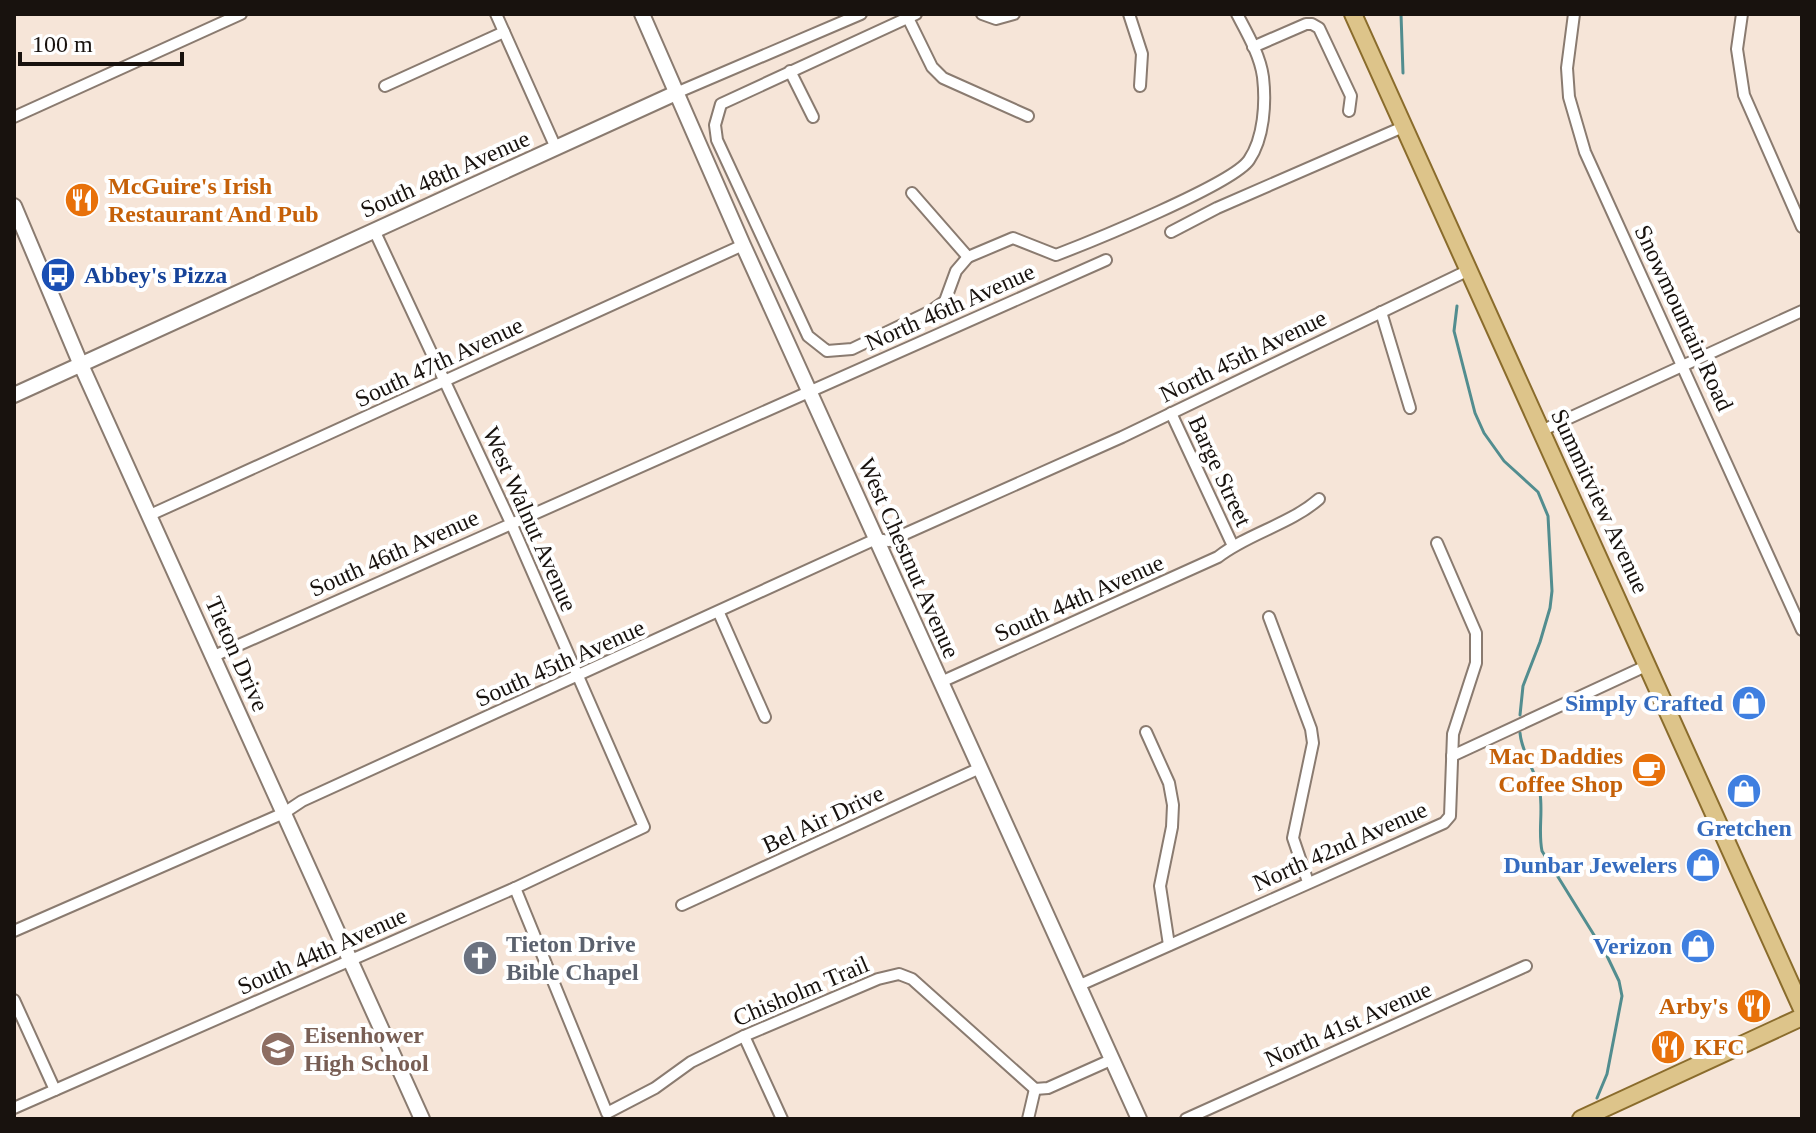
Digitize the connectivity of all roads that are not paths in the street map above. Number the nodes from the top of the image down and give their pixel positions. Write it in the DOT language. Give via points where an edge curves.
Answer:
graph roads {
  1 [pos="241,14"];
  2 [pos="496,14"];
  3 [pos="642,14"];
  4 [pos="861,14"];
  5 [pos="983,14"];
  6 [pos="1014,14"];
  7 [pos="1129,14"];
  8 [pos="1237,14"];
  9 [pos="1353,14"];
  10 [pos="1574,14"];
  11 [pos="1742,14"];
  12 [pos="912,16"];
  13 [pos="504,32"];
  14 [pos="1253,47"];
  15 [pos="790,71"];
  16 [pos="385,86"];
  17 [pos="1140,86"];
  18 [pos="676,93"];
  19 [pos="1349,111"];
  20 [pos="1028,116"];
  21 [pos="14,117"];
  22 [pos="813,117"];
  23 [pos="1403,127"];
  24 [pos="556,148"];
  25 [pos="912,193"];
  26 [pos="1186,198"];
  27 [pos="14,206"];
  28 [pos="1196,219"];
  29 [pos="1802,227"];
  30 [pos="374,230"];
  31 [pos="1171,232"];
  32 [pos="743,245"];
  33 [pos="968,257"];
  34 [pos="1106,260"];
  35 [pos="1469,270"];
  36 [pos="1802,311"];
  37 [pos="1381,312"];
  38 [pos="81,365"];
  39 [pos="1684,365"];
  40 [pos="445,381"];
  41 [pos="811,391"];
  42 [pos="14,395"];
  43 [pos="1410,408"];
  44 [pos="1171,413"];
  45 [pos="1541,431"];
  46 [pos="1122,437"];
  47 [pos="1319,499"];
  48 [pos="150,515"];
  49 [pos="511,523"];
  50 [pos="876,539"];
  51 [pos="1437,543"];
  52 [pos="1233,546"];
  53 [pos="719,613"];
  54 [pos="1269,617"];
  55 [pos="1802,630"];
  56 [pos="214,656"];
  57 [pos="1648,665"];
  58 [pos="578,677"];
  59 [pos="941,682"];
  60 [pos="765,717"];
  61 [pos="1146,732"];
  62 [pos="1452,756"];
  63 [pos="980,768"];
  64 [pos="284,813"];
  65 [pos="644,827"];
  66 [pos="1308,882"];
  67 [pos="515,888"];
  68 [pos="682,905"];
  69 [pos="14,931"];
  70 [pos="1169,945"];
  71 [pos="350,960"];
  72 [pos="1526,966"];
  73 [pos="1080,985"];
  74 [pos="14,1000"];
  75 [pos="1802,1009"];
  76 [pos="1802,1017"];
  77 [pos="744,1036"];
  78 [pos="1113,1059"];
  79 [pos="1035,1089"];
  80 [pos="55,1090"];
  81 [pos="14,1108"];
  82 [pos="422,1119"];
  83 [pos="782,1119"];
  84 [pos="1028,1119"];
  85 [pos="1139,1119"];
  86 [pos="1186,1119"];
  87 [pos="1581,1119"];
  1 -- 21 [label="street"];
  2 -- 13 [label="street"];
  3 -- 18 [label="street, West Chestnut Avenue"];
  4 -- 18 [label="street"];
  5 -- 6 [label="street" via="996,19"];
  7 -- 17 [label="street" via="1142,54"];
  8 -- 14 [label="street"];
  9 -- 23 [label="main road, Summitview Avenue"];
  10 -- 39 [label="street, Snowmountain Road" via="1569,97 1585,152"];
  11 -- 29 [label="street" via="1737,49 1744,95"];
  12 -- 15 [label="street"];
  12 -- 20 [label="street" via="932,67 943,78"];
  13 -- 16 [label="street"];
  13 -- 24 [label="street"];
  14 -- 19 [label="street" via="1306,24 1319,28 1351,96"];
  14 -- 26 [label="street" via="1263,75 1262,126 1256,146 1233,175"];
  15 -- 22 [label="street"];
  15 -- 33 [label="street" via="721,104 715,125 717,140 808,336 827,351 852,349 931,311 945,301 956,271"];
  18 -- 24 [label="street, South 48th Avenue"];
  18 -- 32 [label="street, West Chestnut Avenue"];
  23 -- 28 [label="street"];
  23 -- 35 [label="main road, Summitview Avenue"];
  24 -- 30 [label="street, South 48th Avenue"];
  25 -- 33 [label="street"];
  26 -- 28 [label="street"];
  26 -- 33 [label="street" via="1056,255 1013,238"];
  27 -- 38 [label="street, Tieton Drive"];
  28 -- 31 [label="street"];
  30 -- 38 [label="street, South 48th Avenue"];
  30 -- 40 [label="street, West Walnut Avenue"];
  32 -- 40 [label="street, South 47th Avenue"];
  32 -- 41 [label="street, West Chestnut Avenue"];
  34 -- 41 [label="street, North 46th Avenue"];
  35 -- 37 [label="street, North 45th Avenue"];
  35 -- 45 [label="main road, Summitview Avenue"];
  36 -- 39 [label="street"];
  37 -- 43 [label="street"];
  37 -- 44 [label="street, North 45th Avenue"];
  38 -- 42 [label="street, South 48th Avenue"];
  38 -- 48 [label="street, Tieton Drive"];
  39 -- 45 [label="street"];
  39 -- 55 [label="street, Snowmountain Road"];
  40 -- 48 [label="street, South 47th Avenue"];
  40 -- 49 [label="street, West Walnut Avenue"];
  41 -- 49 [label="street, South 46th Avenue"];
  41 -- 50 [label="street, West Chestnut Avenue"];
  44 -- 46 [label="street, North 45th Avenue"];
  44 -- 52 [label="street, Barge Street"];
  45 -- 57 [label="main road, Summitview Avenue"];
  46 -- 50 [label="street, South 45th Avenue" via="889,541"];
  47 -- 52 [label="street, South 44th Avenue" via="1302,514"];
  48 -- 56 [label="street, Tieton Drive"];
  49 -- 56 [label="street, South 46th Avenue"];
  49 -- 58 [label="street, West Walnut Avenue"];
  50 -- 53 [label="street, South 45th Avenue"];
  50 -- 59 [label="street, West Chestnut Avenue"];
  51 -- 62 [label="street" via="1476,633 1476,663 1453,734"];
  52 -- 59 [label="street, South 44th Avenue"];
  53 -- 58 [label="street, South 45th Avenue"];
  53 -- 60 [label="street"];
  54 -- 66 [label="street" via="1311,729 1313,743 1293,838"];
  56 -- 64 [label="street, Tieton Drive"];
  57 -- 62 [label="street"];
  57 -- 75 [label="main road, Summitview Avenue"];
  58 -- 64 [label="street, South 45th Avenue"];
  58 -- 65 [label="street, West Walnut Avenue"];
  59 -- 63 [label="street, West Chestnut Avenue"];
  61 -- 70 [label="street" via="1173,805 1160,886"];
  62 -- 66 [label="street, North 42nd Avenue" via="1450,816 1444,823"];
  63 -- 68 [label="street, Bel Air Drive"];
  63 -- 73 [label="street, West Chestnut Avenue"];
  64 -- 69 [label="street, South 45th Avenue"];
  64 -- 71 [label="street, Tieton Drive"];
  65 -- 67 [label="street, South 44th Avenue"];
  66 -- 70 [label="street, North 42nd Avenue"];
  67 -- 71 [label="street, South 44th Avenue"];
  67 -- 77 [label="street, Chisholm Trail" via="607,1113"];
  70 -- 73 [label="street, North 42nd Avenue"];
  71 -- 80 [label="street, South 44th Avenue"];
  71 -- 82 [label="street, Tieton Drive"];
  72 -- 86 [label="street, North 41st Avenue"];
  73 -- 78 [label="street, West Chestnut Avenue"];
  74 -- 80 [label="street"];
  76 -- 87 [label="main road"];
  77 -- 79 [label="street, Chisholm Trail" via="899,974 912,979"];
  77 -- 83 [label="street"];
  78 -- 79 [label="street"];
  78 -- 85 [label="street, West Chestnut Avenue"];
  79 -- 84 [label="street"];
  80 -- 81 [label="street, South 44th Avenue"];
}
